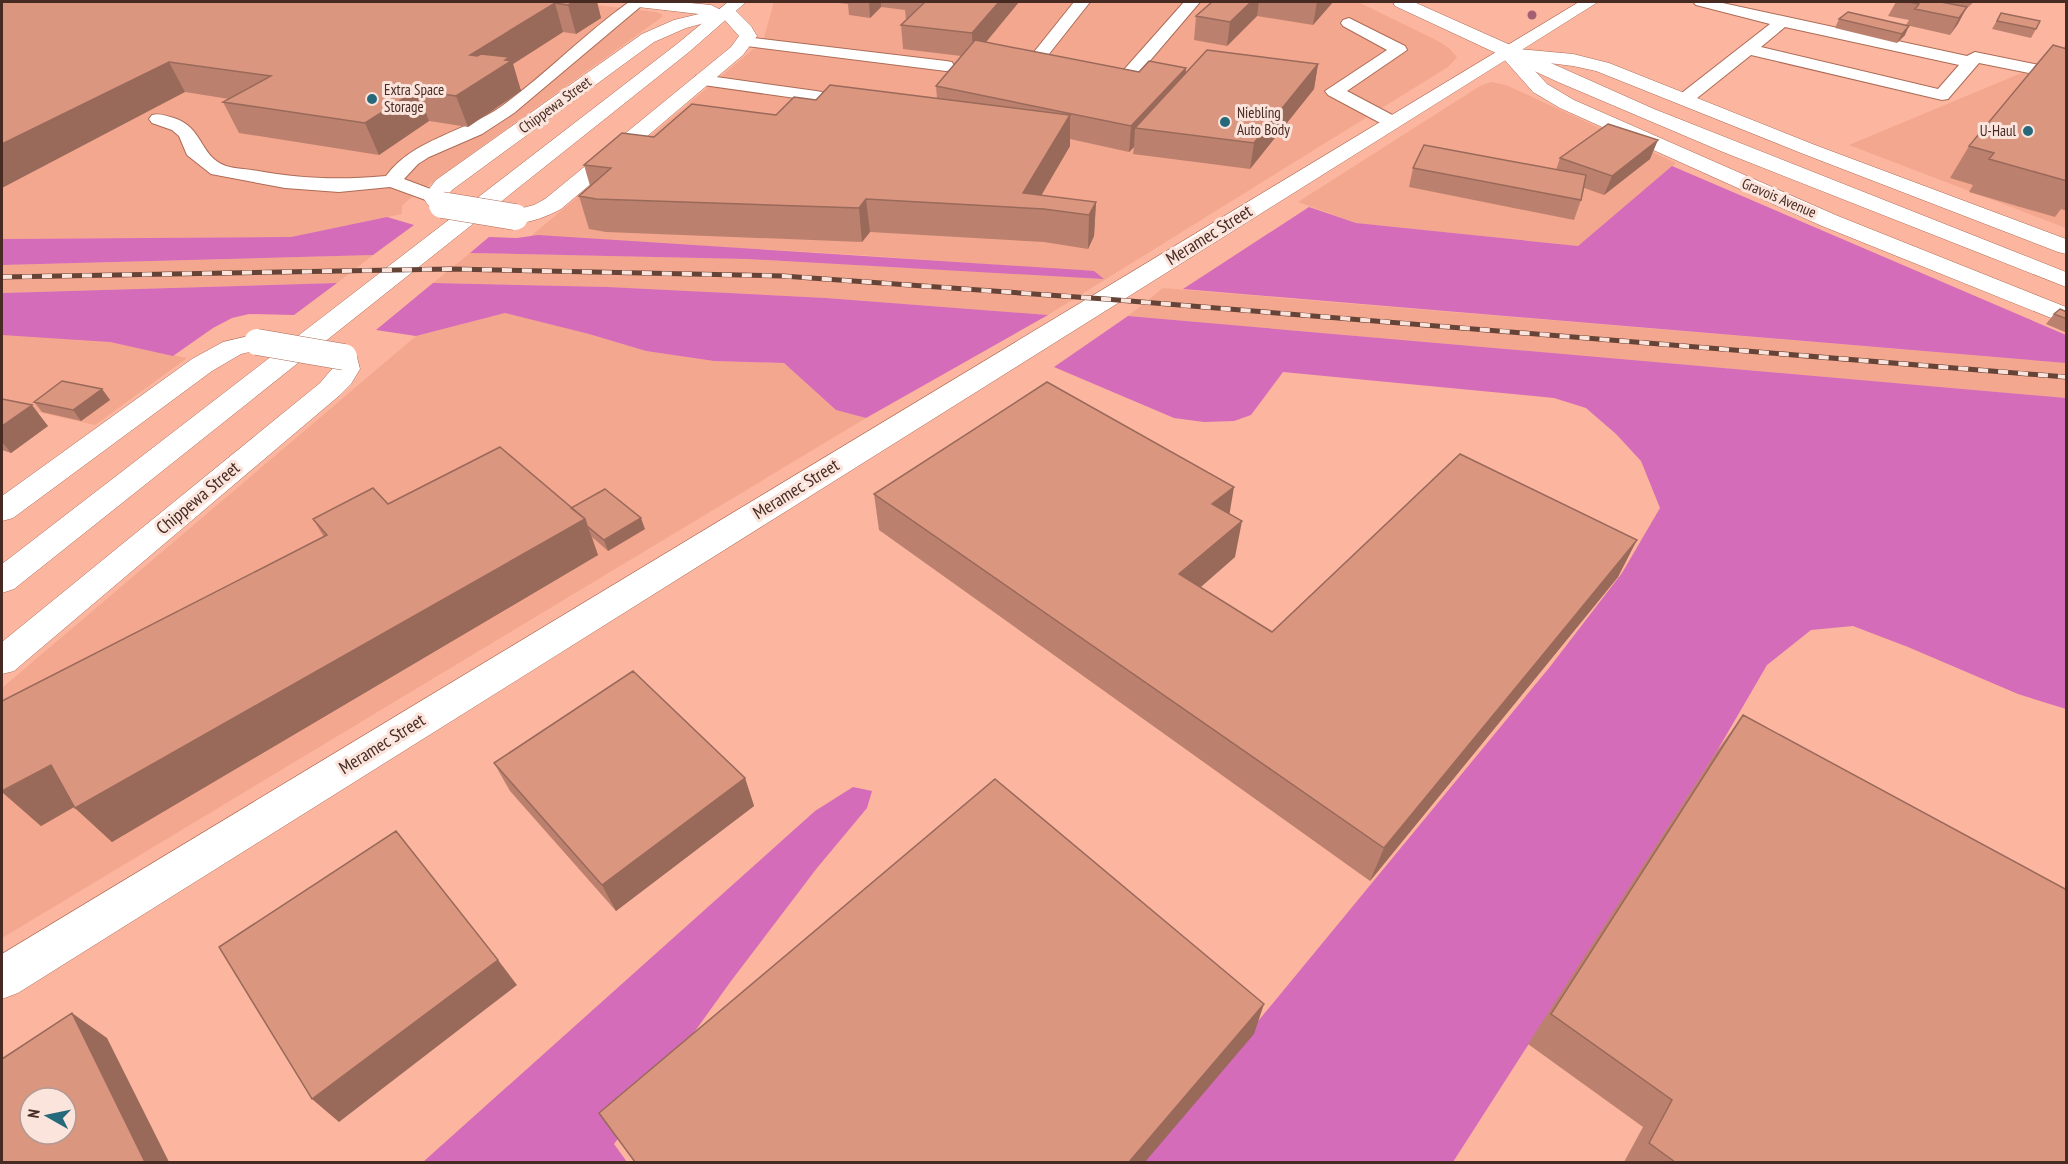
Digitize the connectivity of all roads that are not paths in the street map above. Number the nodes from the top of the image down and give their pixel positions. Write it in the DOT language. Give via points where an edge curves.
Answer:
graph roads {
  1 [pos="638,2"];
  2 [pos="1082,2"];
  3 [pos="1192,2"];
  4 [pos="1401,2"];
  5 [pos="1590,2"];
  6 [pos="1701,2"];
  7 [pos="733,7"];
  8 [pos="1782,22"];
  9 [pos="1349,23"];
  10 [pos="745,42"];
  11 [pos="1748,49"];
  12 [pos="1508,53"];
  13 [pos="1970,62"];
  14 [pos="946,66"];
  15 [pos="2067,71"];
  16 [pos="702,80"];
  17 [pos="816,96"];
  18 [pos="838,99"];
  19 [pos="1684,99"];
  20 [pos="666,111"];
  21 [pos="694,115"];
  22 [pos="158,119"];
  23 [pos="1392,122"];
  24 [pos="770,124"];
  25 [pos="392,181"];
  26 [pos="438,201"];
  27 [pos="2067,247"];
  28 [pos="2067,280"];
  29 [pos="2067,315"];
  30 [pos="2,511"];
  31 [pos="2,581"];
  32 [pos="2,661"];
  33 [pos="2,978"];
  1 -- 7 [label="street"];
  1 -- 25 [label="lane" via="490,122 400,166"];
  2 -- 3 [label="lane" via="1034,63 1125,79"];
  4 -- 12 [label="street, Gravois Avenue"];
  5 -- 12 [label="street, Meramec Street"];
  6 -- 8 [label="lane"];
  7 -- 10 [label="street" via="748,36"];
  7 -- 26 [label="street, Chippewa Street" via="648,38 444,185"];
  7 -- 31 [label="street, Chippewa Street"];
  8 -- 11 [label="lane"];
  8 -- 13 [label="lane"];
  9 -- 23 [label="lane" via="1400,50 1334,91"];
  10 -- 14 [label="lane"];
  10 -- 16 [label="street"];
  11 -- 13 [label="lane" via="1942,95"];
  11 -- 19 [label="lane"];
  12 -- 19 [label="street, Gravois Avenue" via="1563,58 1602,67"];
  12 -- 23 [label="street, Meramec Street"];
  12 -- 28 [label="street, Gravois Avenue" via="1752,156"];
  12 -- 29 [label="street, Gravois Avenue" via="1540,88 1567,104 1830,220"];
  13 -- 15 [label="lane" via="1975,57 2044,71"];
  16 -- 17 [label="lane"];
  16 -- 20 [label="street"];
  17 -- 18 [label="lane"];
  17 -- 24 [label="lane" via="791,121"];
  19 -- 27 [label="street, Gravois Avenue"];
  20 -- 21 [label="lane"];
  20 -- 26 [label="street, bridge" via="553,204 534,213 515,217"];
  22 -- 25 [label="lane" via="179,126 188,134 194,151 218,170 285,182 339,186"];
  23 -- 33 [label="street, Meramec Street"];
  25 -- 26 [label="lane"];
  30 -- 32 [label="street, Chippewa Street, bridge" via="202,365 232,348 257,342 344,357 346,369 330,389"];
}
